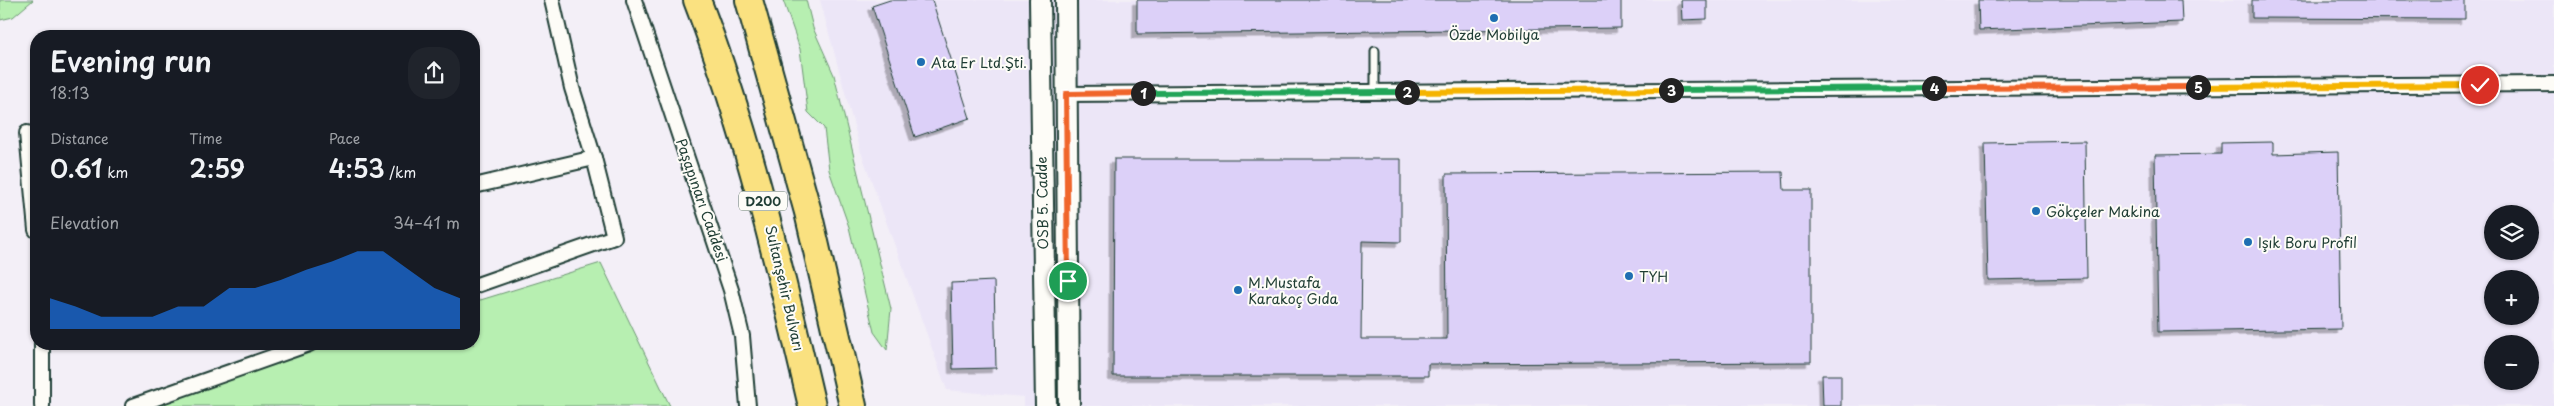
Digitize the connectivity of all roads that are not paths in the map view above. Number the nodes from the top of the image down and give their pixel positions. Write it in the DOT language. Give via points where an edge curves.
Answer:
graph roads {
  1 [pos="552,0"];
  2 [pos="634,0"];
  3 [pos="697,0"];
  4 [pos="749,0"];
  5 [pos="1040,0"];
  6 [pos="1066,0"];
  7 [pos="1375,52"];
  8 [pos="2554,84"];
  9 [pos="1376,92"];
  10 [pos="1066,94"];
  11 [pos="27,133"];
  12 [pos="594,158"];
  13 [pos="30,165"];
  14 [pos="480,185"];
  15 [pos="480,284"];
  16 [pos="42,350"];
  17 [pos="292,350"];
  18 [pos="42,406"];
  19 [pos="133,406"];
  20 [pos="748,406"];
  21 [pos="812,406"];
  22 [pos="853,406"];
  23 [pos="1046,406"];
  24 [pos="1069,406"];
  1 -- 12 [label="street" via="572,88"];
  2 -- 20 [label="street, Paşapınarı Caddesi" via="732,290 742,336"];
  3 -- 21 [label="highway, Sultanşehir Bulvarı / D200" via="718,55 769,222"];
  4 -- 22 [label="highway, D200" via="808,212"];
  5 -- 23 [label="street, OSB 5. Cadde"];
  6 -- 10 [label="street"];
  7 -- 9 [label="lane"];
  8 -- 9 [label="street"];
  9 -- 10 [label="street"];
  10 -- 24 [label="street"];
  11 -- 13 [label="street"];
  12 -- 14 [label="street"];
  12 -- 15 [label="street" via="614,237"];
  16 -- 18 [label="street"];
  17 -- 19 [label="street"];
}
